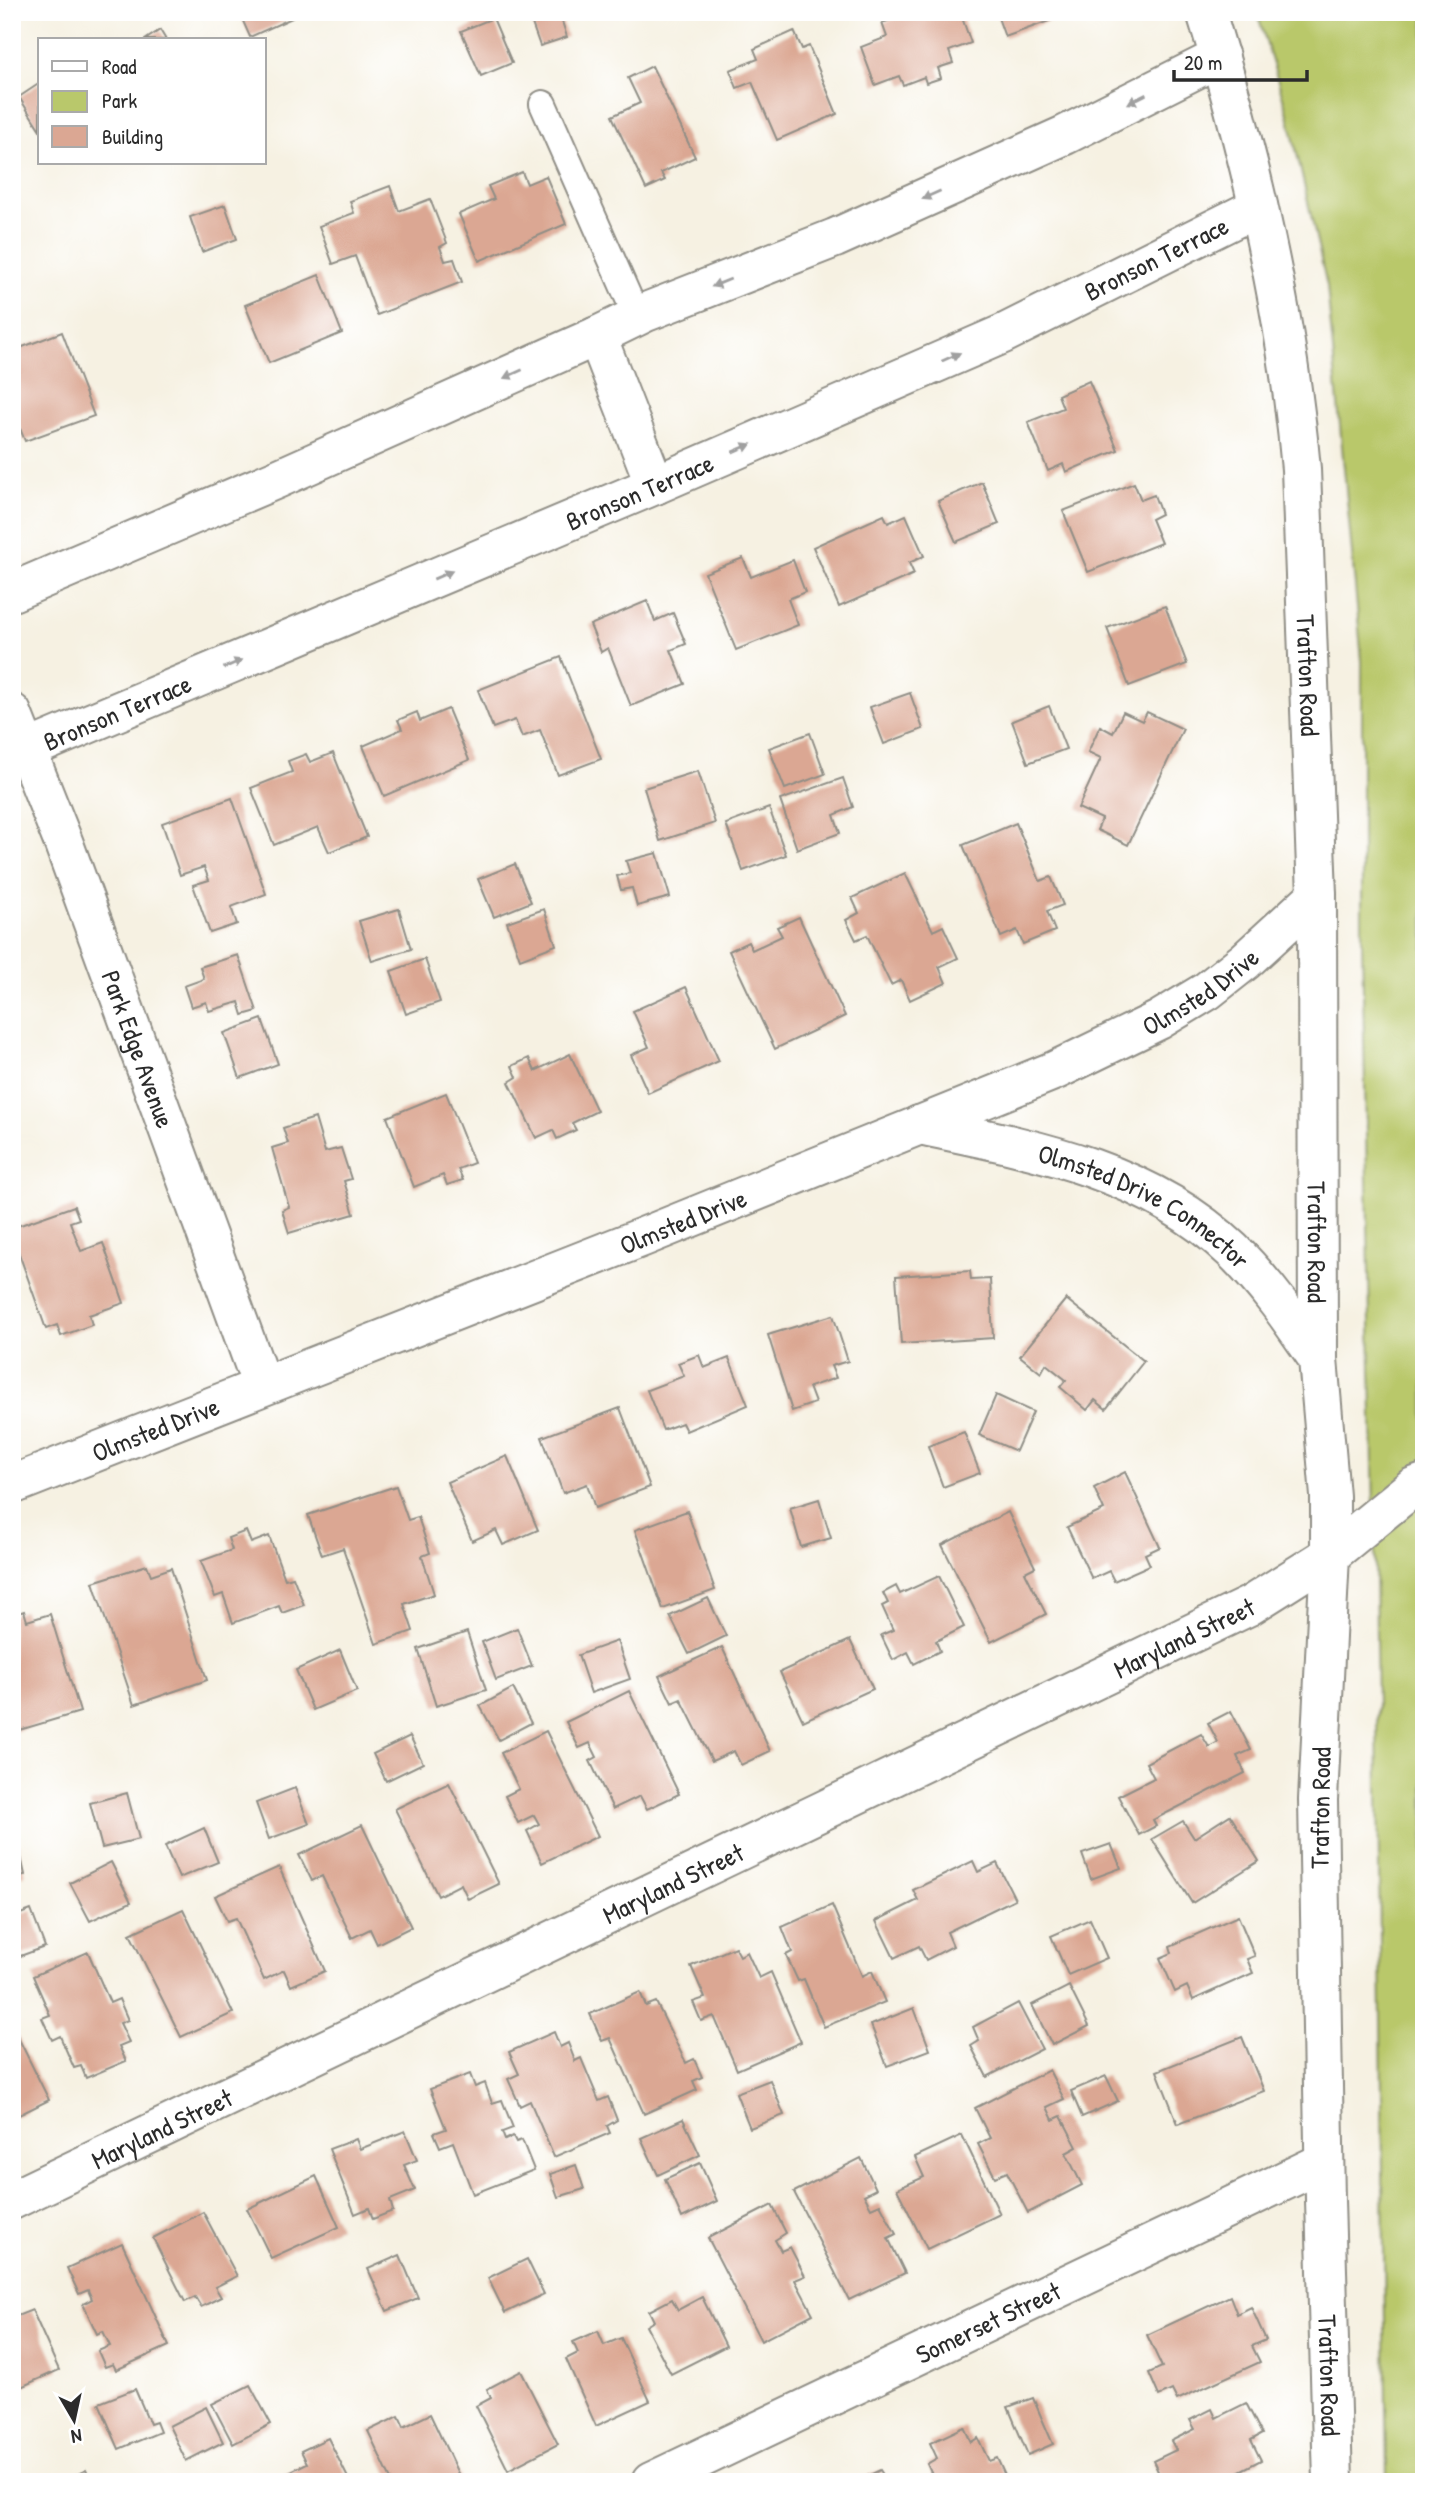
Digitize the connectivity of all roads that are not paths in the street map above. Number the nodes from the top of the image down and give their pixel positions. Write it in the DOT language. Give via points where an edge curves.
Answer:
graph roads {
  1 [pos="1206,12"];
  2 [pos="1220,57"];
  3 [pos="544,104"];
  4 [pos="1258,207"];
  5 [pos="637,317"];
  6 [pos="597,337"];
  7 [pos="655,485"];
  8 [pos="12,592"];
  9 [pos="12,713"];
  10 [pos="20,754"];
  11 [pos="1317,895"];
  12 [pos="919,1125"];
  13 [pos="1318,1359"];
  14 [pos="262,1386"];
  15 [pos="1424,1483"];
  16 [pos="12,1485"];
  17 [pos="1330,1555"];
  18 [pos="1324,2162"];
  19 [pos="12,2200"];
  20 [pos="651,2482"];
  21 [pos="1333,2482"];
  1 -- 2 [label="street, Trafton Road"];
  2 -- 4 [label="street, Trafton Road"];
  2 -- 5 [label="street, one-way" via="1065,135 835,238"];
  3 -- 5 [label="lane"];
  7 -- 4 [label="street, Bronson Terrace, one-way" via="1003,334"];
  4 -- 11 [label="street, Trafton Road" via="1281,311 1301,469"];
  5 -- 6 [label="street"];
  6 -- 7 [label="street"];
  6 -- 8 [label="street, one-way"];
  10 -- 7 [label="street, Bronson Terrace, one-way"];
  9 -- 10 [label="street, Park Edge Avenue"];
  10 -- 14 [label="street, Park Edge Avenue" via="69,857"];
  11 -- 12 [label="street, Olmsted Drive" via="1236,969 1159,1020 1056,1070"];
  11 -- 13 [label="street, Trafton Road"];
  12 -- 13 [label="street, Olmsted Drive Connector" via="1061,1157 1140,1186 1176,1206 1256,1275"];
  12 -- 14 [label="street, Olmsted Drive"];
  13 -- 17 [label="street, Trafton Road" via="1330,1496"];
  14 -- 16 [label="street, Olmsted Drive"];
  15 -- 17 [label="street, Maryland Street" via="1413,1487"];
  17 -- 18 [label="street, Trafton Road" via="1318,1800"];
  17 -- 19 [label="street, Maryland Street" via="1250,1606"];
  18 -- 20 [label="street, Somerset Street"];
  18 -- 21 [label="street, Trafton Road"];
}
